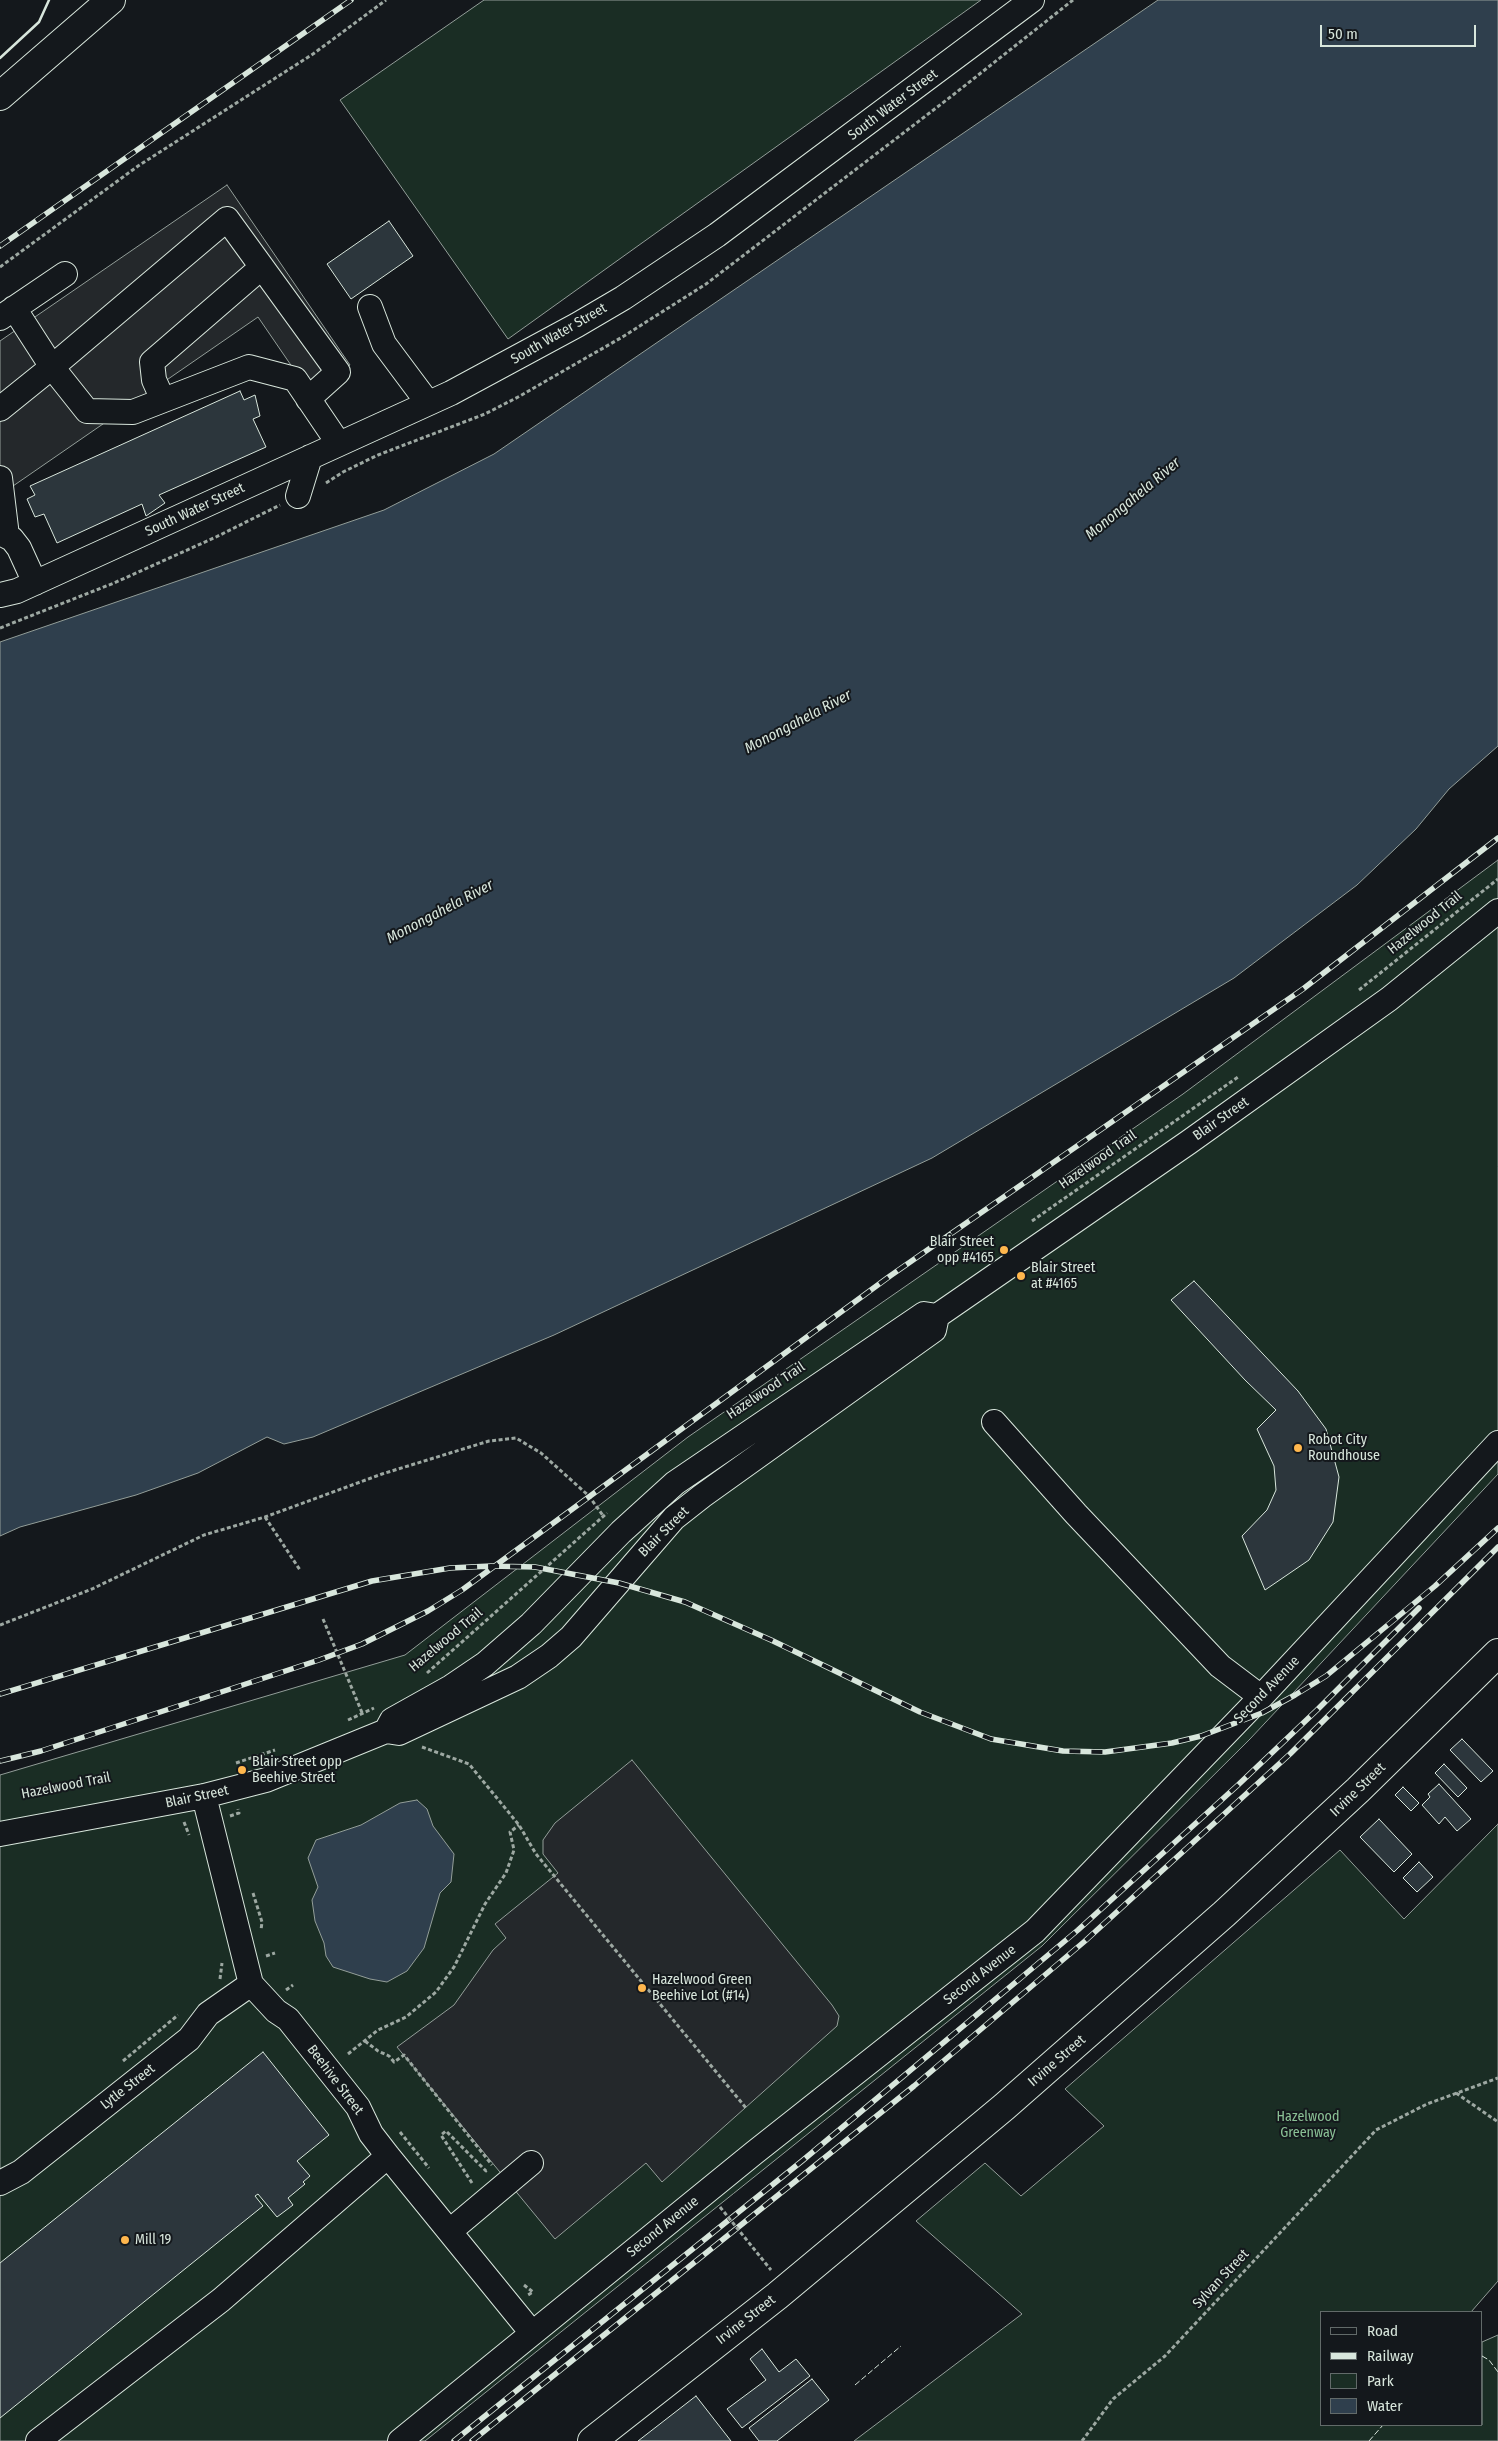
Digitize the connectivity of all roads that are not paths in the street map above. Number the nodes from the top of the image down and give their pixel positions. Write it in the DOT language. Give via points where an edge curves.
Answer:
graph roads {
  1 [pos="111,0"];
  2 [pos="1032,0"];
  3 [pos="0,96"];
  4 [pos="262,267"];
  5 [pos="65,274"];
  6 [pos="370,307"];
  7 [pos="7,313"];
  8 [pos="52,367"];
  9 [pos="308,399"];
  10 [pos="163,400"];
  11 [pos="428,403"];
  12 [pos="0,409"];
  13 [pos="339,444"];
  14 [pos="310,457"];
  15 [pos="0,478"];
  16 [pos="298,496"];
  17 [pos="3,535"];
  18 [pos="35,583"];
  19 [pos="0,595"];
  20 [pos="1498,911"];
  21 [pos="937,1316"];
  22 [pos="994,1422"];
  23 [pos="1498,1443"];
  24 [pos="1498,1653"];
  25 [pos="1261,1697"];
  26 [pos="379,1734"];
  27 [pos="204,1796"];
  28 [pos="0,1834"];
  29 [pos="250,1984"];
  30 [pos="388,2156"];
  31 [pos="531,2163"];
  32 [pos="0,2183"];
  33 [pos="450,2231"];
  34 [pos="532,2333"];
  35 [pos="38,2441"];
  36 [pos="400,2441"];
  37 [pos="592,2441"];
  1 -- 3 [label="main road"];
  2 -- 11 [label="street, South Water Street" via="792,180 667,269 555,338"];
  4 -- 8 [label="street" via="227,219"];
  4 -- 9 [label="street" via="338,372"];
  4 -- 10 [label="street" via="152,362 154,380"];
  5 -- 7 [label="street"];
  6 -- 11 [label="street" via="384,344"];
  7 -- 8 [label="street"];
  8 -- 10 [label="street" via="87,411 134,412"];
  8 -- 12 [label="street"];
  9 -- 10 [label="street" via="294,379 249,367"];
  9 -- 13 [label="street"];
  11 -- 13 [label="street, South Water Street"];
  13 -- 14 [label="street, South Water Street"];
  14 -- 16 [label="street"];
  14 -- 18 [label="street, South Water Street"];
  15 -- 17 [label="street"];
  17 -- 18 [label="street" via="19,548"];
  18 -- 19 [label="street, South Water Street"];
  20 -- 21 [label="street, Blair Street" via="1389,999 1302,1062"];
  21 -- 26 [label="street, Blair Street" via="924,1314 675,1483 531,1624 485,1664 392,1720"];
  21 -- 26 [label="street, Blair Street" via="934,1330 674,1518 571,1637 549,1656 518,1676 408,1729"];
  22 -- 25 [label="street" via="1220,1666"];
  23 -- 25 [label="street, Second Avenue"];
  24 -- 37 [label="main road, Irvine Street" via="1358,1790 1224,1914 1011,2101 777,2296"];
  25 -- 34 [label="street, Second Avenue" via="1035,1931"];
  26 -- 27 [label="street, Blair Street" via="266,1780"];
  27 -- 28 [label="street, Blair Street"];
  27 -- 29 [label="street"];
  29 -- 30 [label="street, Beehive Street" via="294,2026 358,2107 371,2134"];
  29 -- 32 [label="street, Lytle Street" via="208,2014 189,2038 29,2166"];
  30 -- 33 [label="street, Beehive Street"];
  30 -- 35 [label="street" via="221,2300"];
  31 -- 33 [label="street"];
  33 -- 34 [label="street, Beehive Street"];
  34 -- 36 [label="street, Second Avenue"];
}
